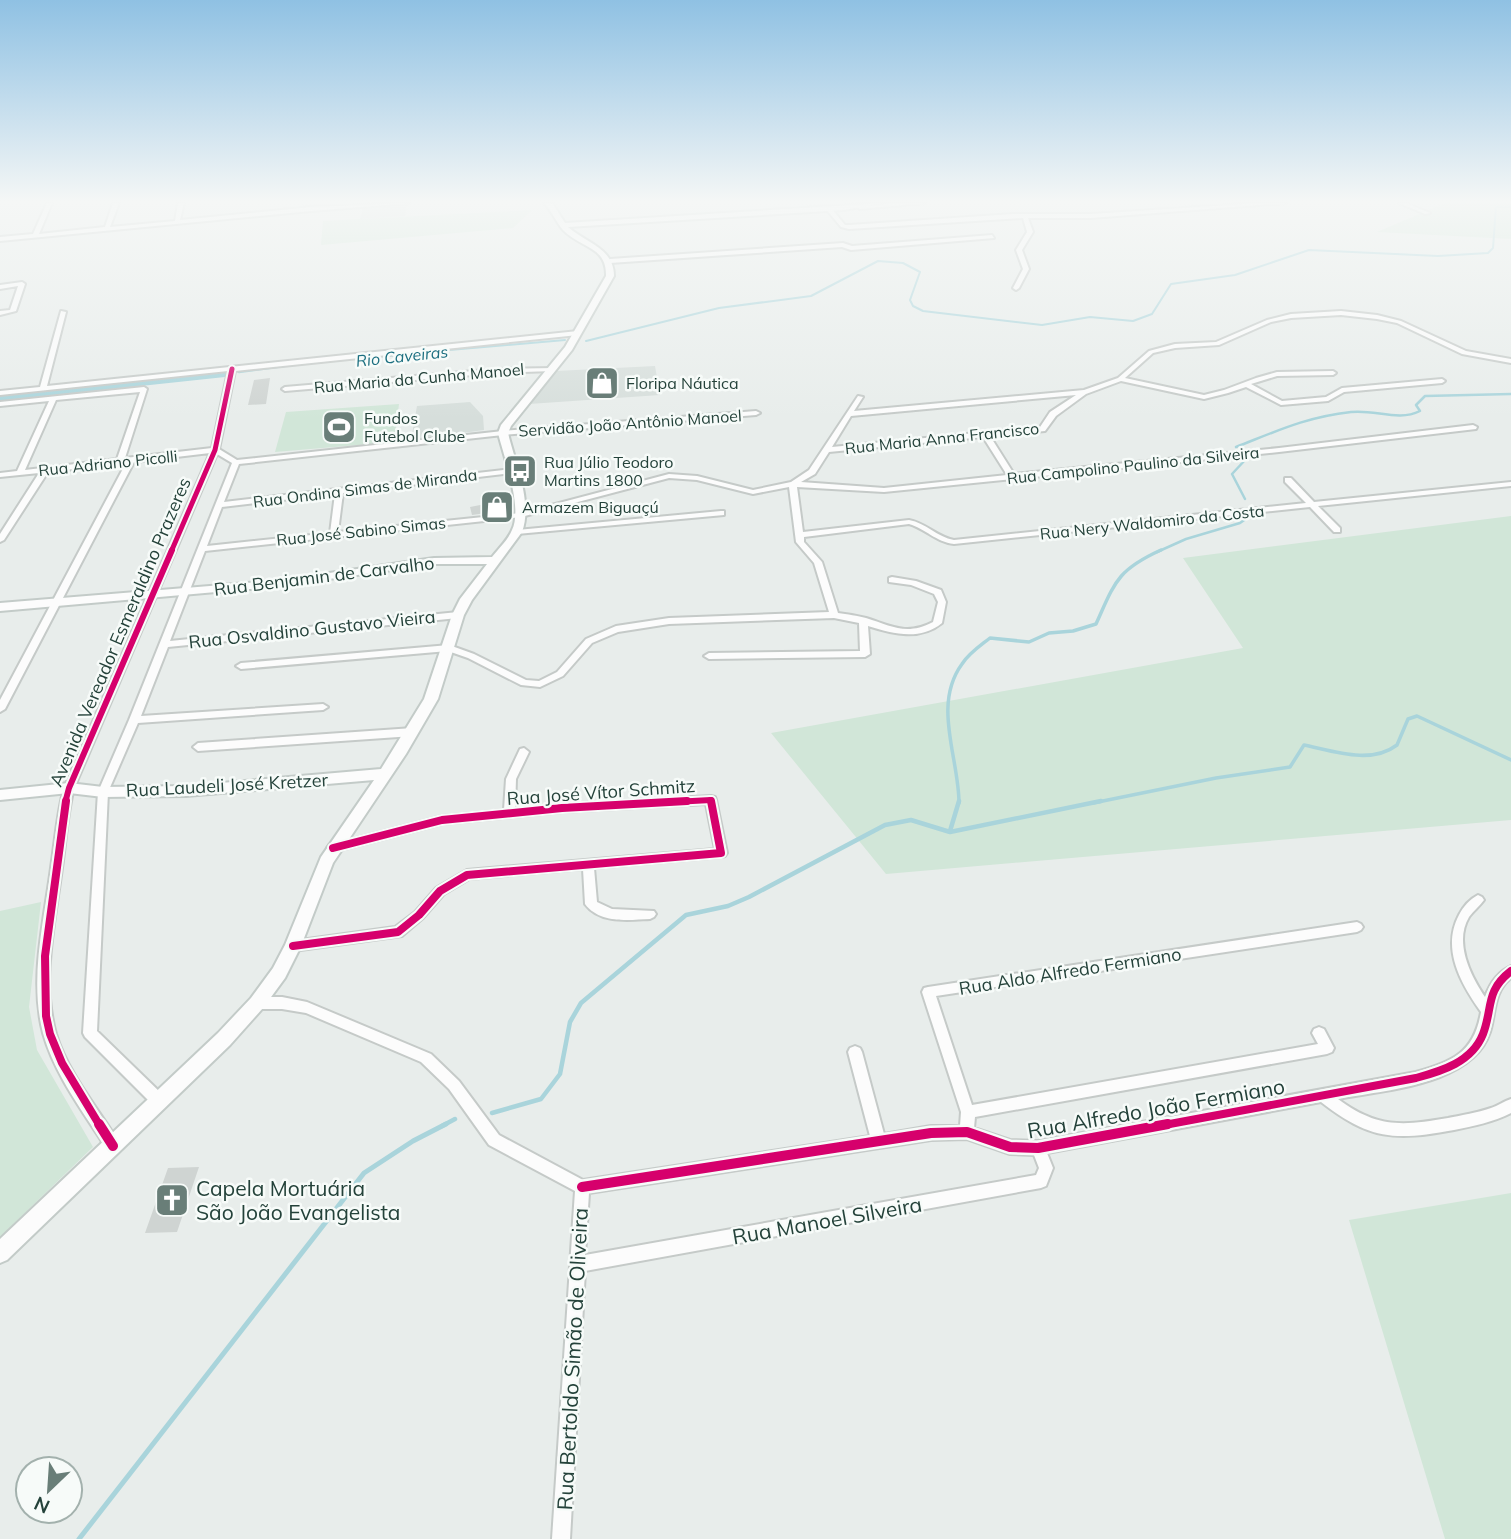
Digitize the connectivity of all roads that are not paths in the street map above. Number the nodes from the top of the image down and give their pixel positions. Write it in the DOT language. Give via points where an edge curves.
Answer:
graph roads {
  1 [pos="610,275"];
  2 [pos="1023,275"];
  3 [pos="0,287"];
  4 [pos="1016,288"];
  5 [pos="63,312"];
  6 [pos="0,313"];
  7 [pos="578,332"];
  8 [pos="1511,361"];
  9 [pos="232,369"];
  10 [pos="553,369"];
  11 [pos="1333,373"];
  12 [pos="1119,379"];
  13 [pos="1442,381"];
  14 [pos="1246,384"];
  15 [pos="43,388"];
  16 [pos="285,389"];
  17 [pos="1085,392"];
  18 [pos="0,393"];
  19 [pos="860,397"];
  20 [pos="54,398"];
  21 [pos="0,404"];
  22 [pos="756,413"];
  23 [pos="849,414"];
  24 [pos="1473,427"];
  25 [pos="503,433"];
  26 [pos="985,434"];
  27 [pos="215,450"];
  28 [pos="826,450"];
  29 [pos="131,460"];
  30 [pos="120,461"];
  31 [pos="236,462"];
  32 [pos="45,470"];
  33 [pos="512,471"];
  34 [pos="20,472"];
  35 [pos="0,475"];
  36 [pos="1012,477"];
  37 [pos="1288,480"];
  38 [pos="793,484"];
  39 [pos="1511,484"];
  40 [pos="339,491"];
  41 [pos="219,505"];
  42 [pos="1312,505"];
  43 [pos="721,513"];
  44 [pos="521,515"];
  45 [pos="1337,530"];
  46 [pos="517,532"];
  47 [pos="334,533"];
  48 [pos="799,535"];
  49 [pos="0,540"];
  50 [pos="201,549"];
  51 [pos="496,560"];
  52 [pos="892,580"];
  53 [pos="185,593"];
  54 [pos="151,596"];
  55 [pos="56,603"];
  56 [pos="0,607"];
  57 [pos="458,615"];
  58 [pos="834,615"];
  59 [pos="863,620"];
  60 [pos="165,644"];
  61 [pos="449,648"];
  62 [pos="709,656"];
  63 [pos="241,666"];
  64 [pos="323,707"];
  65 [pos="0,709"];
  66 [pos="135,720"];
  67 [pos="413,732"];
  68 [pos="198,747"];
  69 [pos="524,752"];
  70 [pos="384,774"];
  71 [pos="69,788"];
  72 [pos="103,792"];
  73 [pos="0,795"];
  74 [pos="509,813"];
  75 [pos="334,848"];
  76 [pos="589,864"];
  77 [pos="1478,900"];
  78 [pos="650,914"];
  79 [pos="1357,927"];
  80 [pos="293,946"];
  81 [pos="1511,971"];
  82 [pos="257,1003"];
  83 [pos="1487,1010"];
  84 [pos="1319,1033"];
  85 [pos="855,1052"];
  86 [pos="1324,1096"];
  87 [pos="159,1101"];
  88 [pos="1511,1105"];
  89 [pos="968,1112"];
  90 [pos="967,1132"];
  91 [pos="878,1139"];
  92 [pos="113,1146"];
  93 [pos="1038,1148"];
  94 [pos="582,1187"];
  95 [pos="0,1253"];
  96 [pos="579,1265"];
  97 [pos="561,1539"];
  1 -- 7 [label="main road"];
  2 -- 4 [label="street"];
  3 -- 6 [label="street" via="23,284 13,311"];
  5 -- 15 [label="street"];
  7 -- 9 [label="street"];
  7 -- 10 [label="main road"];
  8 -- 12 [label="street" via="1464,353 1389,319 1341,313 1283,317 1217,344 1175,345 1143,357"];
  9 -- 15 [label="street"];
  9 -- 27 [label="street, Avenida Vereador Esmeraldino Prazeres"];
  10 -- 16 [label="street, Rua Maria da Cunha Manoel"];
  10 -- 25 [label="main road"];
  11 -- 14 [label="street" via="1287,373"];
  12 -- 14 [label="street" via="1204,397"];
  12 -- 17 [label="street"];
  13 -- 14 [label="street" via="1342,390 1328,399 1281,403"];
  15 -- 18 [label="street"];
  17 -- 23 [label="street"];
  17 -- 26 [label="street, Rua Maria Anna Francisco" via="1053,414 1042,429"];
  19 -- 23 [label="street"];
  20 -- 21 [label="street"];
  20 -- 30 [label="street" via="144,389"];
  20 -- 34 [label="street"];
  22 -- 25 [label="street, Servidão João Antônio Manoel"];
  23 -- 28 [label="street"];
  24 -- 36 [label="street, Rua Campolino Paulino da Silveira"];
  25 -- 31 [label="street, Servidão João Antônio Manoel"];
  25 -- 33 [label="main road"];
  26 -- 28 [label="street, Rua Maria Anna Francisco"];
  26 -- 36 [label="street"];
  27 -- 29 [label="street, Rua Adriano Picolli"];
  27 -- 31 [label="street"];
  27 -- 54 [label="street, Avenida Vereador Esmeraldino Prazeres"];
  28 -- 38 [label="street" via="809,475"];
  29 -- 30 [label="street, Rua Adriano Picolli"];
  29 -- 55 [label="street"];
  30 -- 32 [label="street, Rua Adriano Picolli"];
  31 -- 41 [label="street"];
  32 -- 34 [label="street, Rua Adriano Picolli"];
  32 -- 49 [label="street"];
  33 -- 40 [label="street, Rua Ondina Simas de Miranda"];
  33 -- 44 [label="main road"];
  34 -- 35 [label="street, Rua Adriano Picolli"];
  36 -- 38 [label="street, Rua Campolino Paulino da Silveira" via="877,491"];
  37 -- 42 [label="street"];
  38 -- 44 [label="street, Rua José Sabino Simas" via="753,492 669,475"];
  38 -- 48 [label="street"];
  39 -- 42 [label="street, Rua Nery Waldomiro da Costa"];
  40 -- 41 [label="street, Rua Ondina Simas de Miranda"];
  40 -- 47 [label="street"];
  41 -- 50 [label="street"];
  42 -- 45 [label="street"];
  42 -- 48 [label="street, Rua Nery Waldomiro da Costa" via="954,542 909,522"];
  43 -- 46 [label="street"];
  44 -- 46 [label="main road"];
  44 -- 47 [label="street, Rua José Sabino Simas"];
  46 -- 51 [label="main road"];
  47 -- 50 [label="street, Rua José Sabino Simas"];
  48 -- 58 [label="street" via="818,562"];
  50 -- 53 [label="street"];
  51 -- 53 [label="main road, Rua Benjamin de Carvalho" via="434,561"];
  51 -- 57 [label="main road"];
  52 -- 59 [label="street" via="938,592 942,602 937,623 906,632"];
  53 -- 54 [label="main road, Rua Benjamin de Carvalho"];
  53 -- 60 [label="street"];
  54 -- 55 [label="main road, Rua Benjamin de Carvalho"];
  54 -- 71 [label="street, Avenida Vereador Esmeraldino Prazeres"];
  55 -- 56 [label="main road, Rua Benjamin de Carvalho"];
  55 -- 65 [label="street"];
  57 -- 60 [label="street, Rua Osvaldino Gustavo Vieira"];
  57 -- 61 [label="main road"];
  58 -- 59 [label="street"];
  58 -- 61 [label="street" via="669,621 616,629 589,641 560,674 540,684 524,683"];
  59 -- 62 [label="street" via="865,654"];
  60 -- 66 [label="street"];
  61 -- 63 [label="street"];
  61 -- 67 [label="main road" via="431,699"];
  64 -- 66 [label="street"];
  66 -- 72 [label="street"];
  67 -- 68 [label="street"];
  67 -- 70 [label="main road"];
  69 -- 74 [label="street" via="511,779"];
  70 -- 72 [label="main road, Rua Laudeli José Kretzer" via="186,791"];
  70 -- 75 [label="main road"];
  71 -- 72 [label="main road, Rua Laudeli José Kretzer"];
  71 -- 73 [label="main road, Rua Laudeli José Kretzer"];
  71 -- 92 [label="street, Avenida Vereador Esmeraldino Prazeres" via="50,903 46,1012 59,1055"];
  72 -- 87 [label="street" via="90,1033"];
  74 -- 75 [label="street, Rua José Vítor Schmitz" via="425,823"];
  74 -- 76 [label="street, Rua José Vítor Schmitz" via="711,800 721,853"];
  75 -- 80 [label="main road"];
  76 -- 78 [label="street" via="592,904 600,912 610,916"];
  76 -- 80 [label="street, Rua José Vítor Schmitz" via="467,876 440,891 398,932"];
  77 -- 83 [label="street" via="1460,918 1458,947 1465,978"];
  79 -- 89 [label="street, Rua Aldo Alfredo Fermiano" via="928,992"];
  80 -- 82 [label="main road"];
  81 -- 83 [label="street, Rua Alfredo João Fermiano" via="1497,982"];
  82 -- 87 [label="main road"];
  82 -- 94 [label="street, Rua Bertoldo Simão de Oliveira" via="307,1008 426,1058 454,1085 494,1140"];
  83 -- 86 [label="street, Rua Alfredo João Fermiano" via="1479,1044 1459,1062 1416,1079"];
  84 -- 89 [label="street" via="1326,1048"];
  85 -- 91 [label="street"];
  86 -- 88 [label="street" via="1363,1124 1395,1131 1483,1118"];
  86 -- 93 [label="street, Rua Alfredo João Fermiano"];
  87 -- 92 [label="main road"];
  89 -- 90 [label="street, Rua Aldo Alfredo Fermiano"];
  90 -- 91 [label="street, Rua Alfredo João Fermiano"];
  90 -- 93 [label="street, Rua Alfredo João Fermiano" via="1010,1147"];
  91 -- 94 [label="street, Rua Alfredo João Fermiano"];
  92 -- 95 [label="main road"];
  93 -- 96 [label="street, Rua Manoel Silveira" via="1046,1168 1041,1181"];
  94 -- 96 [label="street, Rua Bertoldo Simão de Oliveira"];
  96 -- 97 [label="street, Rua Bertoldo Simão de Oliveira"];
}
